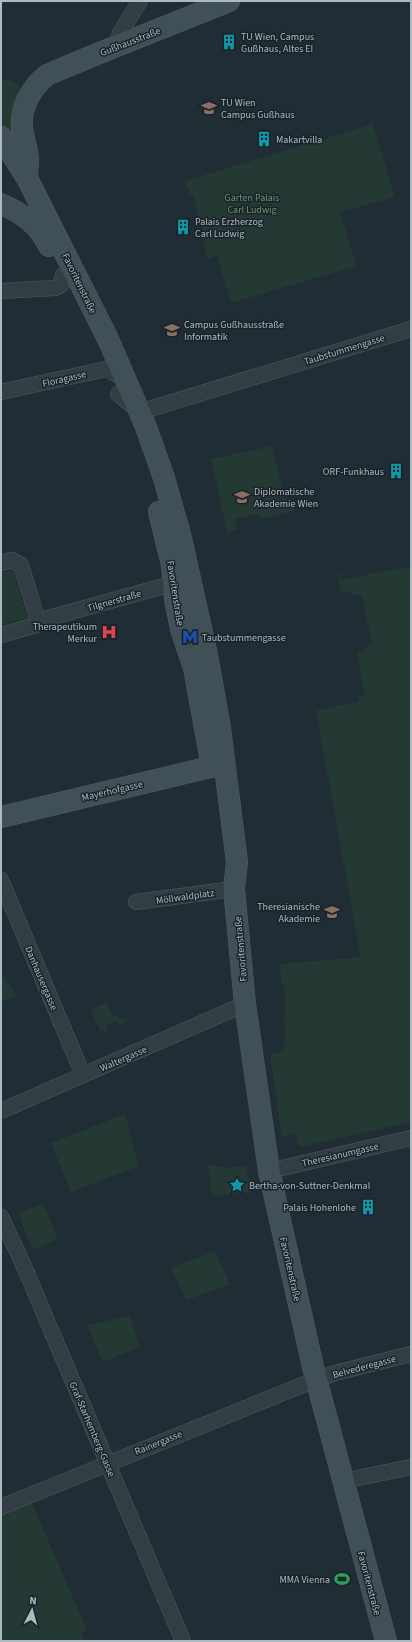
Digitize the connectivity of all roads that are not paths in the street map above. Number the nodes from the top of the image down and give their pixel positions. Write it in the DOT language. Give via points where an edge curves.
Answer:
graph roads {
  1 [pos="140,1"];
  2 [pos="229,1"];
  3 [pos="117,45"];
  4 [pos="34,86"];
  5 [pos="1,137"];
  6 [pos="27,178"];
  7 [pos="1,200"];
  8 [pos="1,204"];
  9 [pos="63,275"];
  10 [pos="1,291"];
  11 [pos="411,329"];
  12 [pos="106,369"];
  13 [pos="122,387"];
  14 [pos="1,392"];
  15 [pos="140,412"];
  16 [pos="1,563"];
  17 [pos="182,581"];
  18 [pos="38,621"];
  19 [pos="1,635"];
  20 [pos="217,765"];
  21 [pos="1,817"];
  22 [pos="1,880"];
  23 [pos="234,890"];
  24 [pos="136,902"];
  25 [pos="245,1004"];
  26 [pos="83,1075"];
  27 [pos="1,1111"];
  28 [pos="411,1138"];
  29 [pos="275,1169"];
  30 [pos="1,1217"];
  31 [pos="411,1354"];
  32 [pos="317,1380"];
  33 [pos="107,1463"];
  34 [pos="411,1467"];
  35 [pos="343,1481"];
  36 [pos="1,1507"];
  37 [pos="183,1641"];
  38 [pos="386,1641"];
  1 -- 3 [label="street" via="120,33"];
  2 -- 3 [label="main road, Gußhausstraße"];
  3 -- 4 [label="main road, Gußhausstraße" via="47,75"];
  4 -- 6 [label="main road, Favoritenstraße" via="25,106 22,126 28,159"];
  5 -- 6 [label="main road, Favoritenstraße"];
  6 -- 7 [label="main road" via="18,191"];
  6 -- 13 [label="main road, Favoritenstraße" via="108,339"];
  8 -- 9 [label="main road, Favoritenstraße" via="21,213 36,225"];
  9 -- 10 [label="street" via="61,285 55,288"];
  9 -- 12 [label="main road, Favoritenstraße"];
  11 -- 15 [label="street, Taubstummengasse"];
  12 -- 13 [label="main road, Favoritenstraße"];
  12 -- 14 [label="street, Floragasse"];
  13 -- 15 [label="main road, Favoritenstraße"];
  13 -- 17 [label="main road, Favoritenstraße" via="152,481 172,565"];
  15 -- 17 [label="main road, Favoritenstraße" via="164,478"];
  16 -- 18 [label="street" via="12,560 21,565"];
  17 -- 18 [label="street, Tilgnerstraße"];
  17 -- 20 [label="main road, Favoritenstraße" via="219,721"];
  18 -- 19 [label="street, Tilgnerstraße" via="36,625"];
  20 -- 21 [label="main road, Mayerhofgasse"];
  20 -- 23 [label="main road, Favoritenstraße" via="223,854"];
  22 -- 26 [label="street, Danhausergasse"];
  23 -- 24 [label="street, Möllwaldplatz"];
  23 -- 25 [label="main road, Favoritenstraße"];
  25 -- 26 [label="street, Waltergasse"];
  25 -- 29 [label="main road, Favoritenstraße"];
  26 -- 27 [label="street, Waltergasse"];
  28 -- 29 [label="street, Theresianumgasse"];
  29 -- 32 [label="main road, Favoritenstraße"];
  30 -- 33 [label="street, Graf-Starhemberg-Gasse"];
  31 -- 32 [label="street, Belvederegasse"];
  32 -- 33 [label="street, Rainergasse"];
  32 -- 35 [label="main road, Favoritenstraße"];
  33 -- 36 [label="street, Rainergasse"];
  33 -- 37 [label="street, Graf-Starhemberg-Gasse"];
  34 -- 35 [label="street"];
  35 -- 38 [label="main road, Favoritenstraße"];
}
